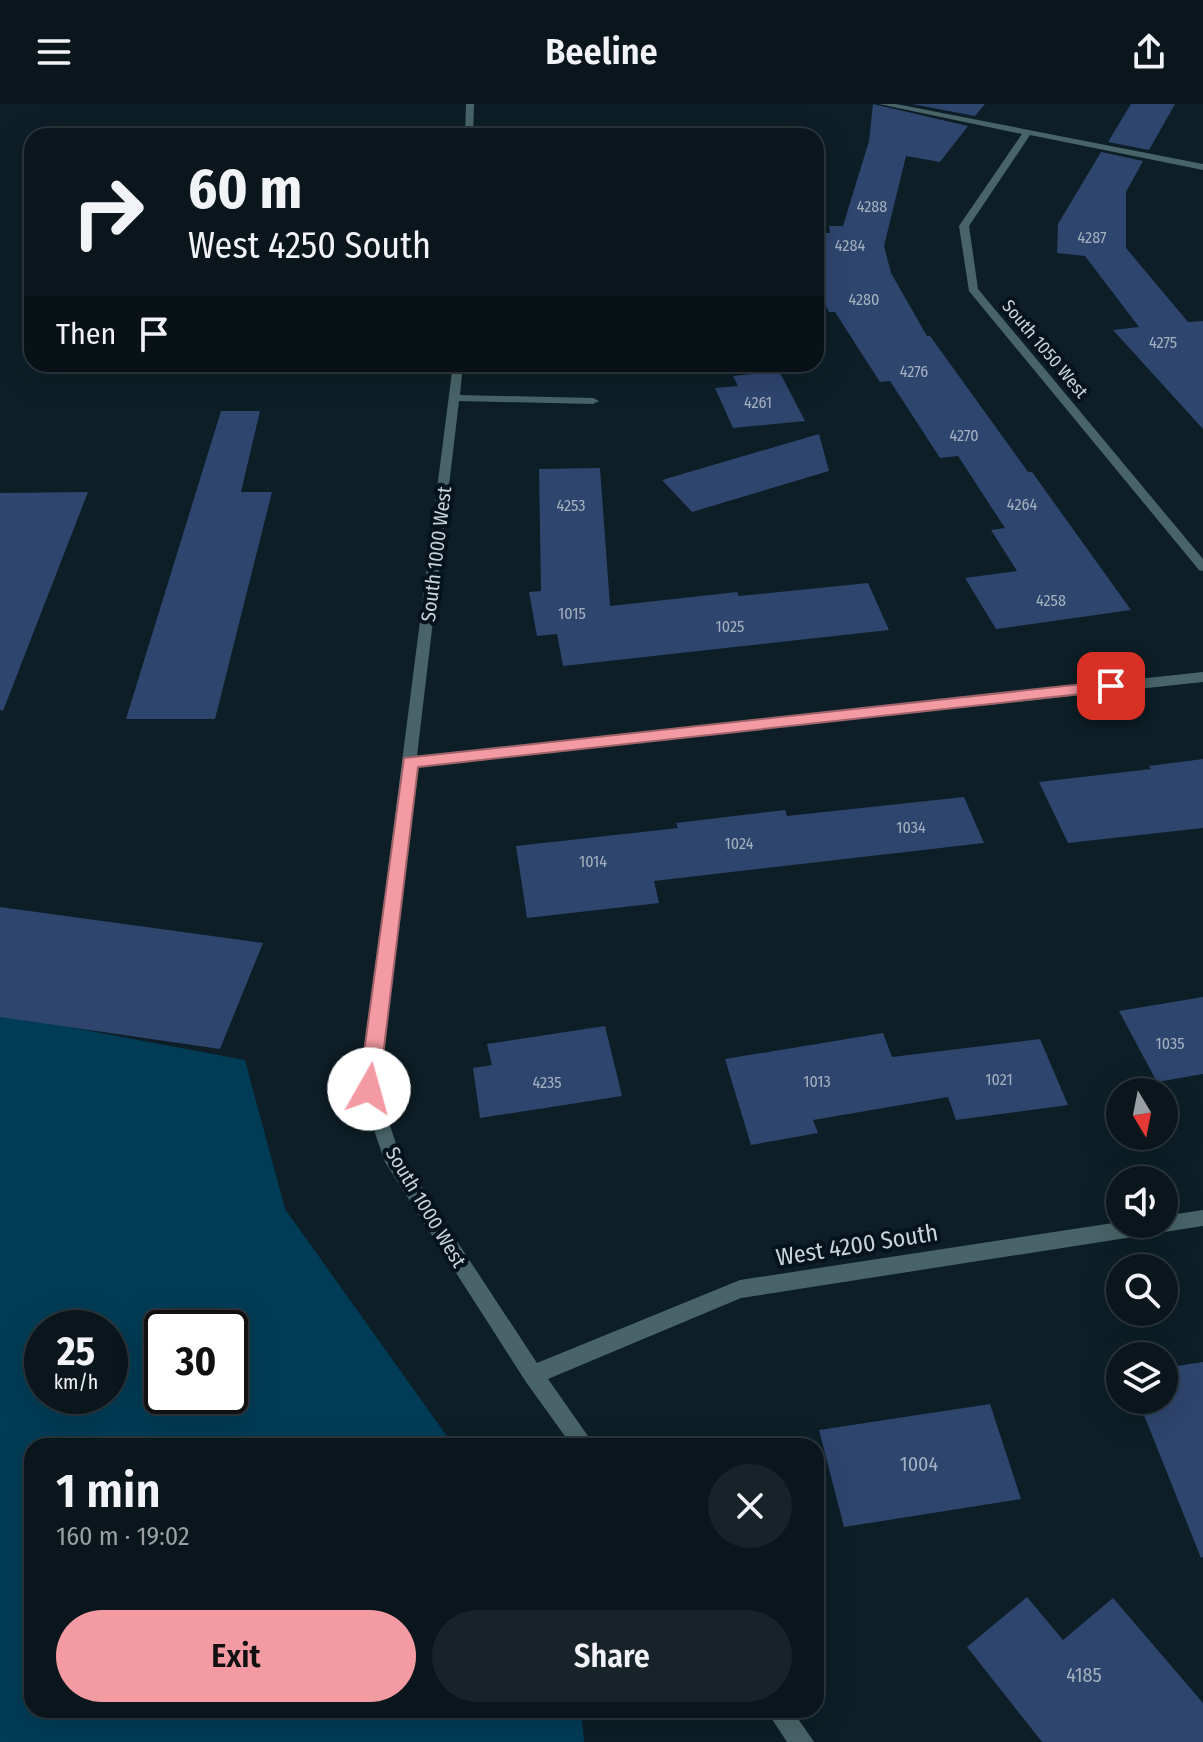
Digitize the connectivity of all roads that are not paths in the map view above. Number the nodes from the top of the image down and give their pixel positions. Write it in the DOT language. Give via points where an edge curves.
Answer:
graph roads {
  1 [pos="470,104"];
  2 [pos="883,104"];
  3 [pos="899,105"];
  4 [pos="469,128"];
  5 [pos="1027,133"];
  6 [pos="1203,167"];
  7 [pos="458,372"];
  8 [pos="456,398"];
  9 [pos="593,401"];
  10 [pos="1203,567"];
  11 [pos="1203,677"];
  12 [pos="410,762"];
  13 [pos="1203,1218"];
  14 [pos="533,1375"];
  15 [pos="579,1438"];
  16 [pos="784,1718"];
  17 [pos="802,1742"];
  1 -- 4 [label="street"];
  2 -- 3 [label="street"];
  3 -- 5 [label="street"];
  5 -- 6 [label="street"];
  5 -- 10 [label="street, South 1050 West" via="964,226 973,289"];
  7 -- 8 [label="street, South 1000 West"];
  8 -- 9 [label="street"];
  8 -- 12 [label="street, South 1000 West"];
  11 -- 12 [label="street"];
  12 -- 14 [label="street, South 1000 West" via="369,1089 391,1156"];
  13 -- 14 [label="street, West 4200 South" via="740,1289"];
  14 -- 15 [label="street, South 1000 West"];
  16 -- 17 [label="street"];
}
